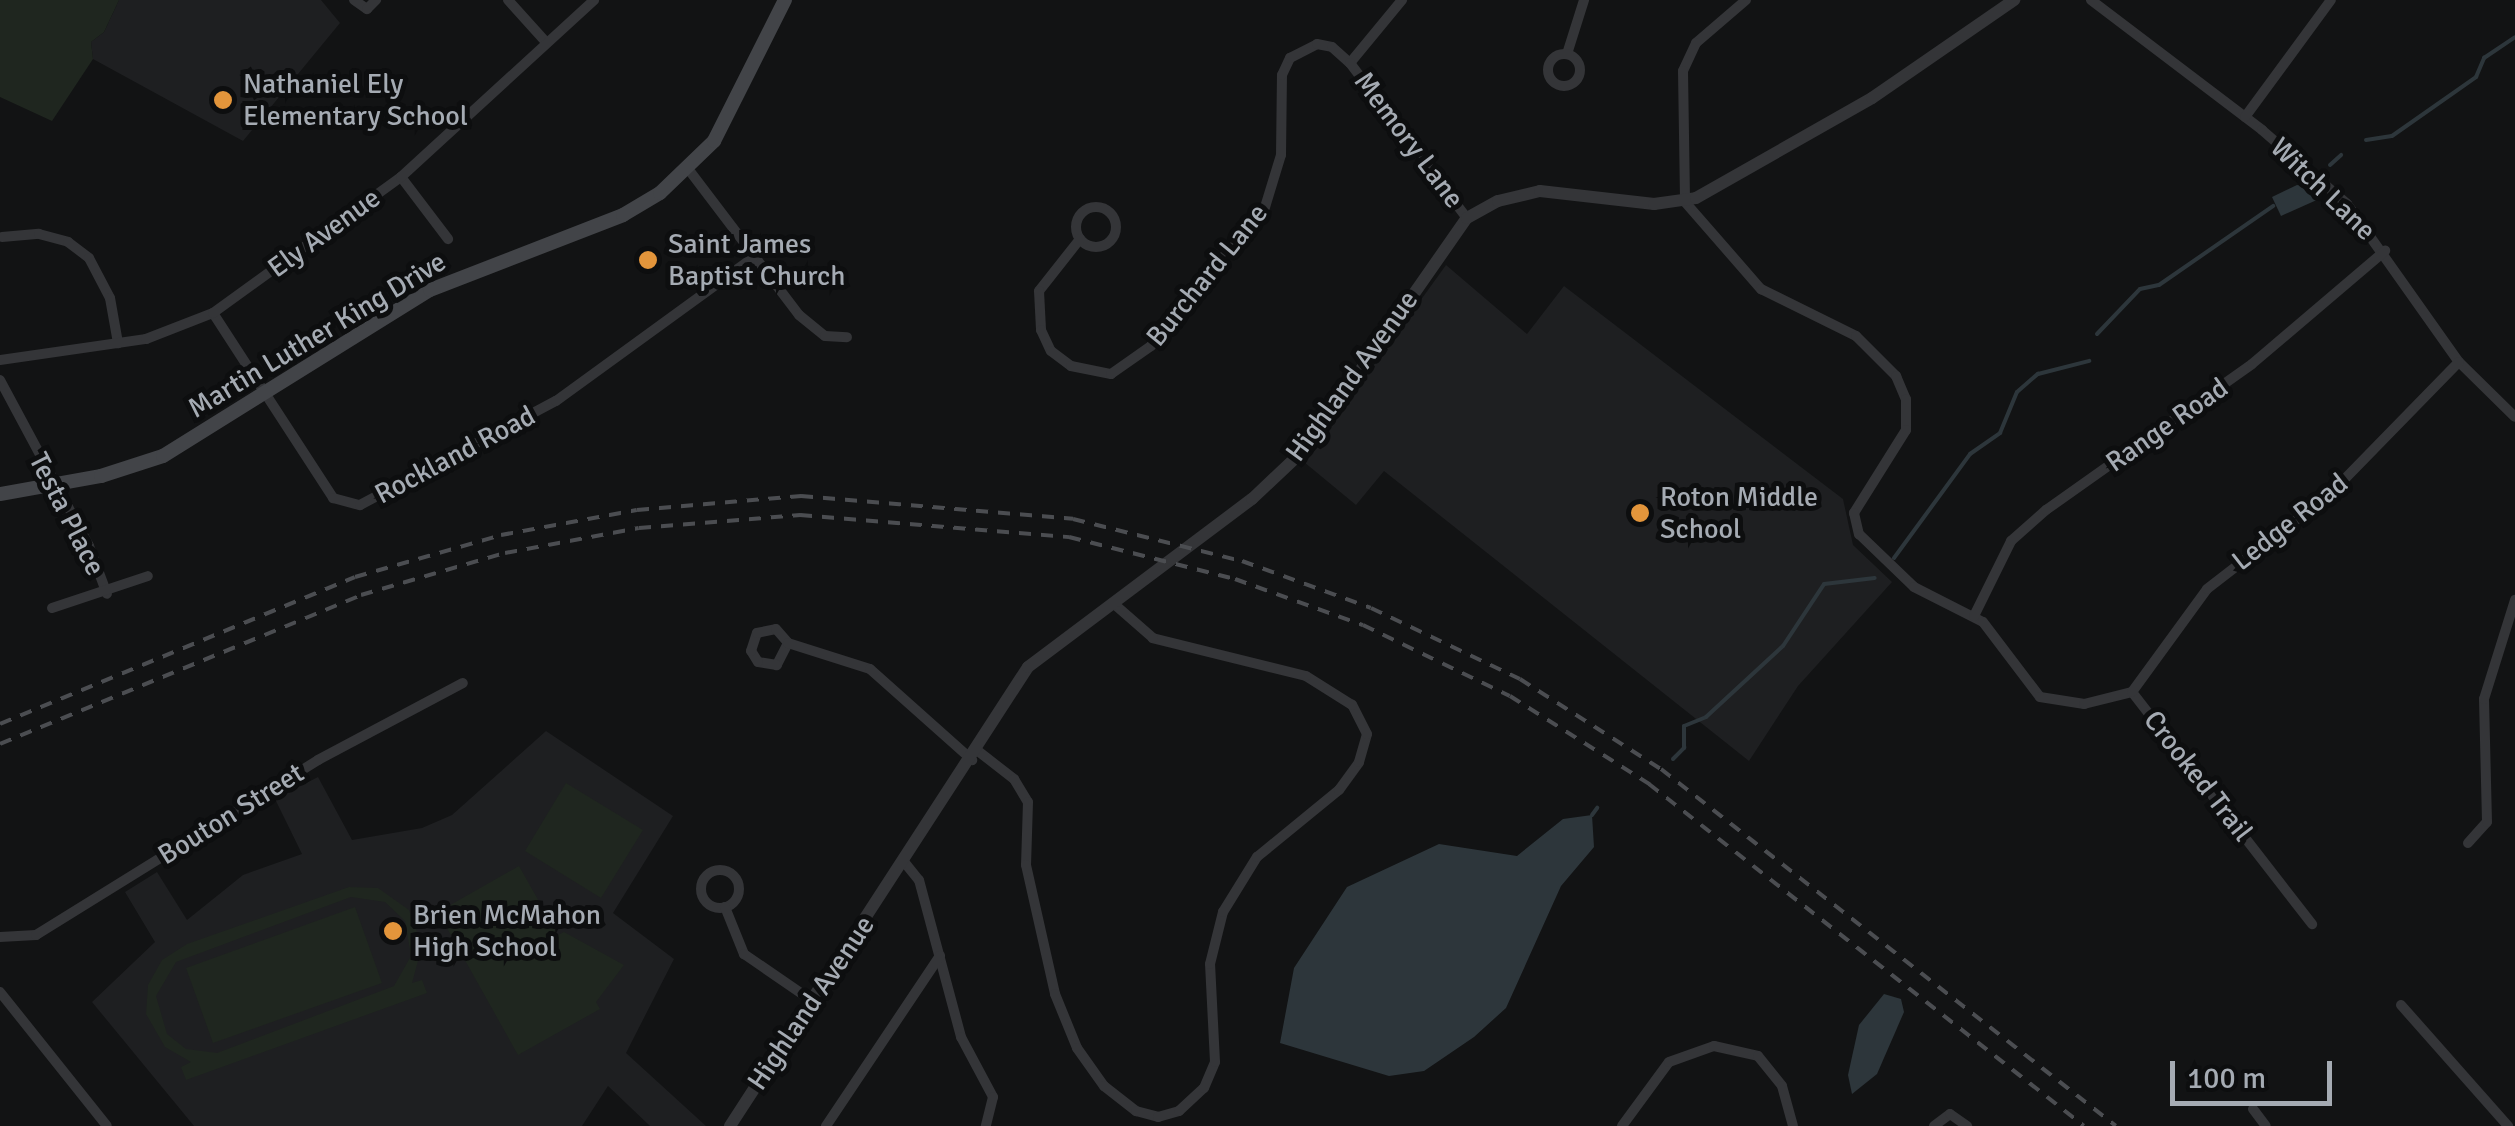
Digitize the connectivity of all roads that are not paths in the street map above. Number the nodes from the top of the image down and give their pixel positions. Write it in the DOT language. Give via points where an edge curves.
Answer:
graph roads {
  1 [pos="354,0"];
  2 [pos="376,0"];
  3 [pos="508,0"];
  4 [pos="594,0"];
  5 [pos="784,0"];
  6 [pos="1402,0"];
  7 [pos="1584,0"];
  8 [pos="1746,0"];
  9 [pos="2014,0"];
  10 [pos="2091,0"];
  11 [pos="2331,0"];
  12 [pos="546,42"];
  13 [pos="1567,54"];
  14 [pos="1350,63"];
  15 [pos="2245,117"];
  16 [pos="688,170"];
  17 [pos="402,177"];
  18 [pos="1685,202"];
  19 [pos="1468,218"];
  20 [pos="2,238"];
  21 [pos="448,239"];
  22 [pos="1080,239"];
  23 [pos="2385,251"];
  24 [pos="752,258"];
  25 [pos="213,313"];
  26 [pos="847,337"];
  27 [pos="118,343"];
  28 [pos="0,360"];
  29 [pos="2459,362"];
  30 [pos="0,380"];
  31 [pos="268,392"];
  32 [pos="2515,417"];
  33 [pos="52,486"];
  34 [pos="0,494"];
  35 [pos="148,576"];
  36 [pos="107,594"];
  37 [pos="2515,600"];
  38 [pos="1114,604"];
  39 [pos="52,608"];
  40 [pos="1974,616"];
  41 [pos="788,644"];
  42 [pos="462,683"];
  43 [pos="2132,692"];
  44 [pos="975,755"];
  45 [pos="2468,843"];
  46 [pos="904,864"];
  47 [pos="725,907"];
  48 [pos="2312,924"];
  49 [pos="0,937"];
  50 [pos="940,956"];
  51 [pos="0,992"];
  52 [pos="811,1000"];
  53 [pos="2400,1006"];
  54 [pos="2253,1109"];
  55 [pos="107,1126"];
  56 [pos="730,1126"];
  57 [pos="826,1126"];
  58 [pos="986,1126"];
  59 [pos="1622,1126"];
  60 [pos="1793,1126"];
  61 [pos="1934,1126"];
  62 [pos="1967,1126"];
  63 [pos="2266,1126"];
  64 [pos="2508,1126"];
  1 -- 2 [label="street" via="367,9"];
  3 -- 12 [label="street"];
  4 -- 12 [label="street, Ely Avenue"];
  5 -- 16 [label="main road, Martin Luther King Drive" via="734,107"];
  6 -- 14 [label="street"];
  7 -- 13 [label="street"];
  8 -- 18 [label="street" via="1696,43 1683,72"];
  9 -- 18 [label="street" via="1872,98"];
  10 -- 15 [label="street, Witch Lane"];
  11 -- 15 [label="street"];
  12 -- 17 [label="street, Ely Avenue"];
  14 -- 19 [label="street, Memory Lane"];
  14 -- 22 [label="street, Burchard Lane" via="1318,44 1290,58 1282,75 1281,155 1262,217 1198,284 1152,346 1110,374 1071,366 1041,330 1039,291"];
  15 -- 23 [label="street, Witch Lane" via="2347,204"];
  16 -- 24 [label="street"];
  16 -- 31 [label="main road, Martin Luther King Drive" via="623,214 430,290"];
  17 -- 21 [label="street"];
  17 -- 25 [label="street, Ely Avenue"];
  18 -- 19 [label="street, Highland Avenue" via="1540,191 1511,196"];
  18 -- 40 [label="street, Crooked Trail" via="1760,288 1856,336 1896,376 1906,399 1906,430 1854,513 1859,534 1914,587"];
  19 -- 38 [label="street, Highland Avenue" via="1307,448"];
  20 -- 27 [label="street" via="24,232 68,242 89,258 110,298"];
  23 -- 29 [label="street, Witch Lane"];
  23 -- 40 [label="street, Range Road" via="2252,364 2011,541"];
  24 -- 26 [label="street" via="799,315 825,336"];
  24 -- 31 [label="street, Rockland Road" via="556,401 360,506 333,498"];
  25 -- 27 [label="street, Ely Avenue" via="178,332"];
  25 -- 31 [label="street, Rockland Road"];
  27 -- 28 [label="street, Ely Avenue"];
  29 -- 32 [label="street, Witch Lane"];
  29 -- 43 [label="street, Ledge Road" via="2331,493 2207,589"];
  30 -- 33 [label="street, Testa Place"];
  31 -- 33 [label="main road, Martin Luther King Drive" via="163,456"];
  33 -- 34 [label="main road, Martin Luther King Drive"];
  33 -- 36 [label="street, Testa Place" via="90,546"];
  35 -- 36 [label="street, Testa Place"];
  36 -- 39 [label="street, Testa Place"];
  37 -- 45 [label="street" via="2484,699 2487,822"];
  38 -- 44 [label="street, Highland Avenue" via="1028,666"];
  38 -- 44 [label="street" via="1153,638 1306,676 1352,706 1366,734 1359,762 1339,790 1257,857 1223,912 1210,964 1216,1062 1204,1088 1179,1111 1158,1117 1136,1110 1104,1086 1078,1048 1055,994 1026,865 1028,802 1014,779"];
  40 -- 43 [label="street, Crooked Trail" via="2040,697 2084,704"];
  41 -- 44 [label="street" via="870,669"];
  42 -- 49 [label="street, Bouton Street" via="302,770 36,935"];
  43 -- 48 [label="street, Crooked Trail"];
  44 -- 46 [label="street, Highland Avenue"];
  46 -- 50 [label="street" via="919,880"];
  46 -- 52 [label="street, Highland Avenue"];
  47 -- 52 [label="street" via="744,954"];
  50 -- 57 [label="street"];
  50 -- 58 [label="street" via="961,1037 993,1097"];
  51 -- 55 [label="street"];
  52 -- 56 [label="street, Highland Avenue"];
  53 -- 64 [label="street"];
  54 -- 63 [label="street"];
  59 -- 60 [label="street" via="1669,1062 1714,1046 1758,1056 1782,1086"];
  61 -- 62 [label="street" via="1952,1114"];
}
